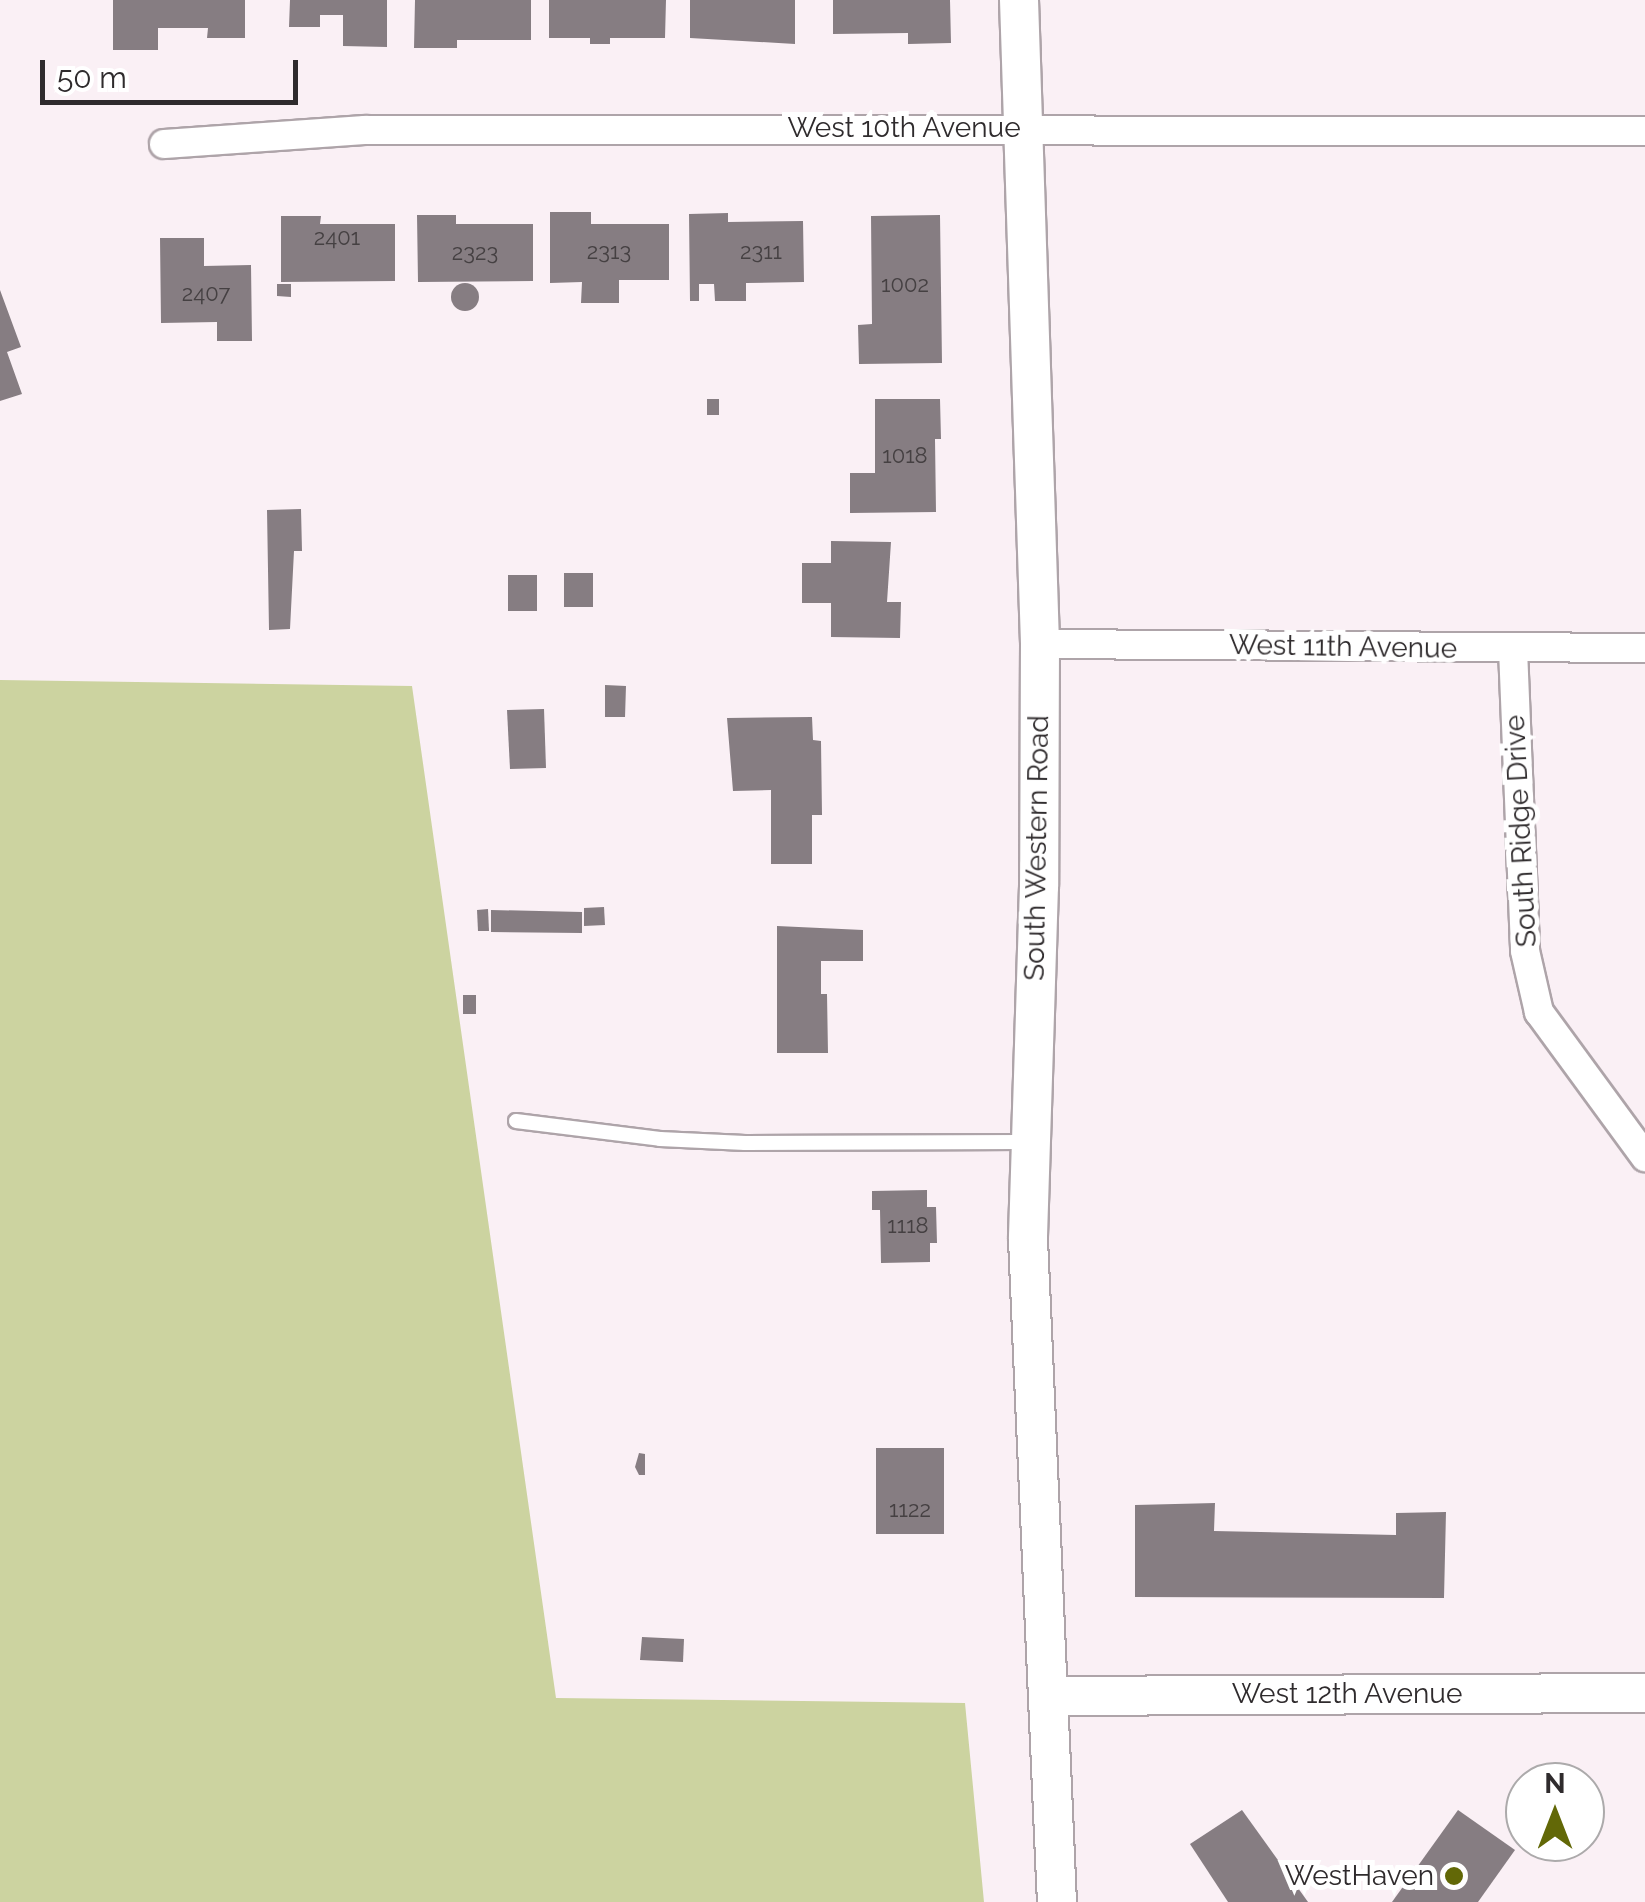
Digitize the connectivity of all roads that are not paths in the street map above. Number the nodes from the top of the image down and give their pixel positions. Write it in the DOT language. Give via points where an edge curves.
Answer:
graph roads {
  1 [pos="1019,0"];
  2 [pos="1022,128"];
  3 [pos="1645,131"];
  4 [pos="164,144"];
  5 [pos="1040,644"];
  6 [pos="1645,648"];
  7 [pos="1514,649"];
  8 [pos="516,1121"];
  9 [pos="1030,1142"];
  10 [pos="1645,1156"];
  11 [pos="1645,1693"];
  12 [pos="1049,1696"];
  13 [pos="1057,1902"];
  1 -- 2 [label="main road, South Western Road"];
  2 -- 3 [label="street, West 10th Avenue"];
  2 -- 4 [label="street, West 10th Avenue" via="365,130"];
  2 -- 5 [label="main road, South Western Road"];
  5 -- 7 [label="street, West 11th Avenue"];
  5 -- 9 [label="main road, South Western Road"];
  6 -- 7 [label="street, West 11th Avenue"];
  7 -- 10 [label="street, South Ridge Drive" via="1525,951 1540,1012"];
  8 -- 9 [label="lane" via="745,1143"];
  9 -- 12 [label="main road, South Western Road" via="1028,1240"];
  11 -- 12 [label="main road, West 12th Avenue"];
  12 -- 13 [label="main road, South Western Road"];
}
